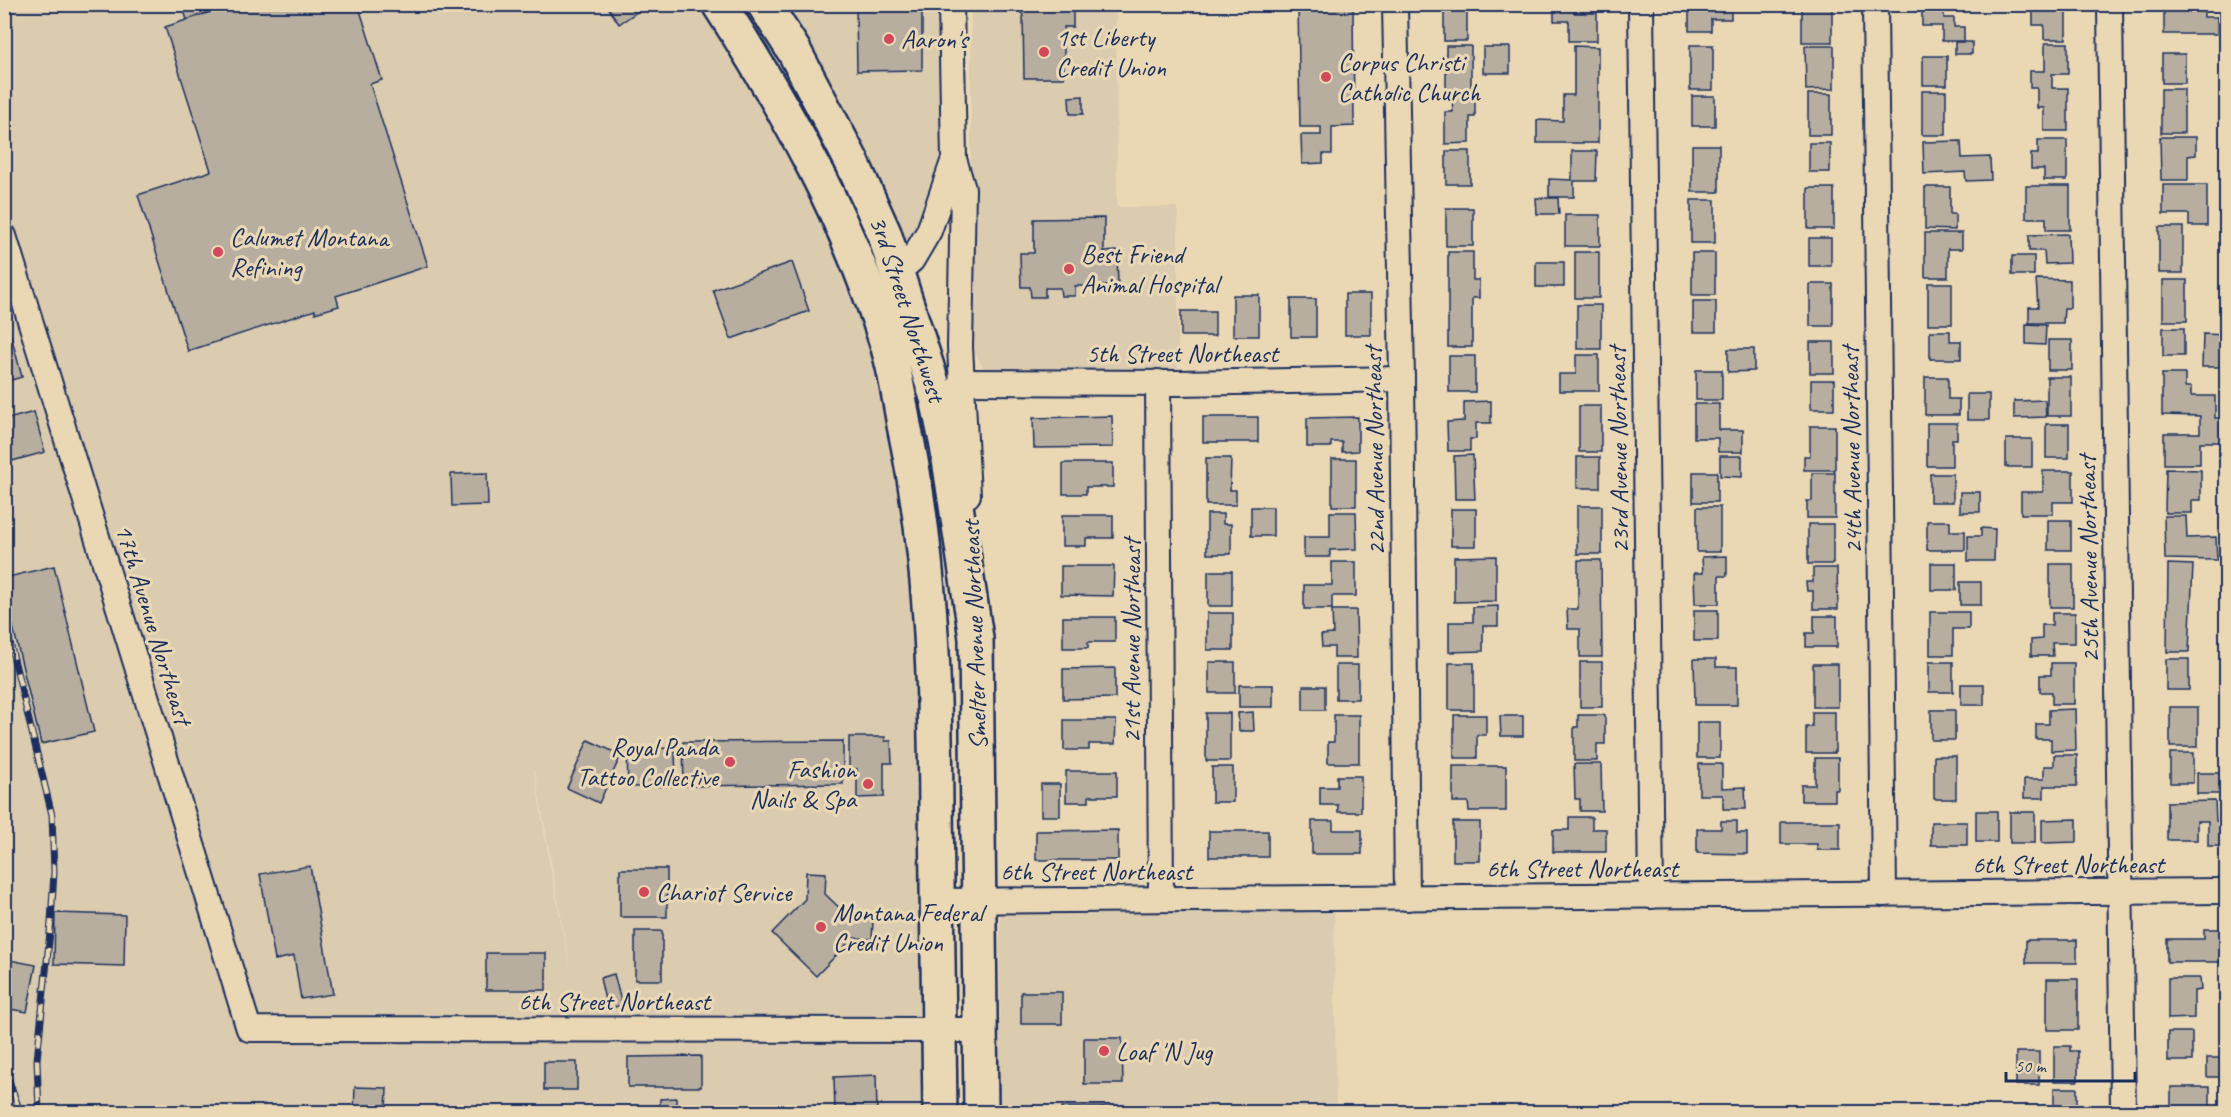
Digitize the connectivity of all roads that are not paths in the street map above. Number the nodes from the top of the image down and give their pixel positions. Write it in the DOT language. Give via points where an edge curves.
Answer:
graph roads {
  1 [pos="719,4"];
  2 [pos="764,4"];
  3 [pos="951,4"];
  4 [pos="1395,4"];
  5 [pos="1641,4"];
  6 [pos="1875,4"];
  7 [pos="2110,4"];
  8 [pos="954,159"];
  9 [pos="4,236"];
  10 [pos="898,272"];
  11 [pos="887,342"];
  12 [pos="1402,379"];
  13 [pos="961,382"];
  14 [pos="1158,382"];
  15 [pos="930,612"];
  16 [pos="976,638"];
  17 [pos="2226,891"];
  18 [pos="2120,892"];
  19 [pos="1884,894"];
  20 [pos="1651,896"];
  21 [pos="1407,898"];
  22 [pos="1161,899"];
  23 [pos="938,901"];
  24 [pos="979,901"];
  25 [pos="249,1029"];
  26 [pos="938,1030"];
  27 [pos="979,1030"];
  28 [pos="940,1113"];
  29 [pos="981,1113"];
  30 [pos="2123,1113"];
  1 -- 11 [label="highway, 3rd Street Northwest" via="762,71 845,229"];
  2 -- 10 [label="highway, 3rd Street Northwest" via="794,51 847,153"];
  3 -- 8 [label="street, Smelter Avenue Northeast"];
  4 -- 12 [label="street, 22nd Avenue Northeast"];
  5 -- 20 [label="street, 23rd Avenue Northeast"];
  6 -- 19 [label="street, 24th Avenue Northeast"];
  7 -- 18 [label="street, 25th Avenue Northeast"];
  8 -- 10 [label="street, Smelter Avenue Northeast" via="928,231 912,260"];
  8 -- 13 [label="street, Smelter Avenue Northeast" via="963,189"];
  9 -- 25 [label="street, 17th Avenue Northeast"];
  10 -- 11 [label="street"];
  10 -- 16 [label="highway, 3rd Street Northwest" via="937,398"];
  11 -- 15 [label="highway, 3rd Street Northwest" via="916,478"];
  12 -- 14 [label="street, 5th Street Northeast"];
  12 -- 21 [label="street, 22nd Avenue Northeast"];
  13 -- 14 [label="street, 5th Street Northeast"];
  13 -- 16 [label="street, Smelter Avenue Northeast"];
  14 -- 22 [label="street, 21st Avenue Northeast"];
  15 -- 23 [label="highway, Smelter Avenue Northeast"];
  16 -- 24 [label="highway, Smelter Avenue Northeast"];
  17 -- 18 [label="street, 6th Street Northeast"];
  18 -- 19 [label="street, 6th Street Northeast"];
  18 -- 30 [label="street, 25th Avenue Northeast"];
  19 -- 20 [label="street, 6th Street Northeast"];
  20 -- 21 [label="street, 6th Street Northeast"];
  21 -- 22 [label="street, 6th Street Northeast"];
  22 -- 24 [label="street, 6th Street Northeast"];
  23 -- 24 [label="street, 6th Street Northeast"];
  23 -- 26 [label="highway, Smelter Avenue Northeast"];
  24 -- 27 [label="highway, Smelter Avenue Northeast"];
  25 -- 26 [label="street, 6th Street Northeast"];
  26 -- 27 [label="street, 6th Street Northeast"];
  26 -- 28 [label="highway, Smelter Avenue Northeast"];
  27 -- 29 [label="highway, Smelter Avenue Northeast"];
}
